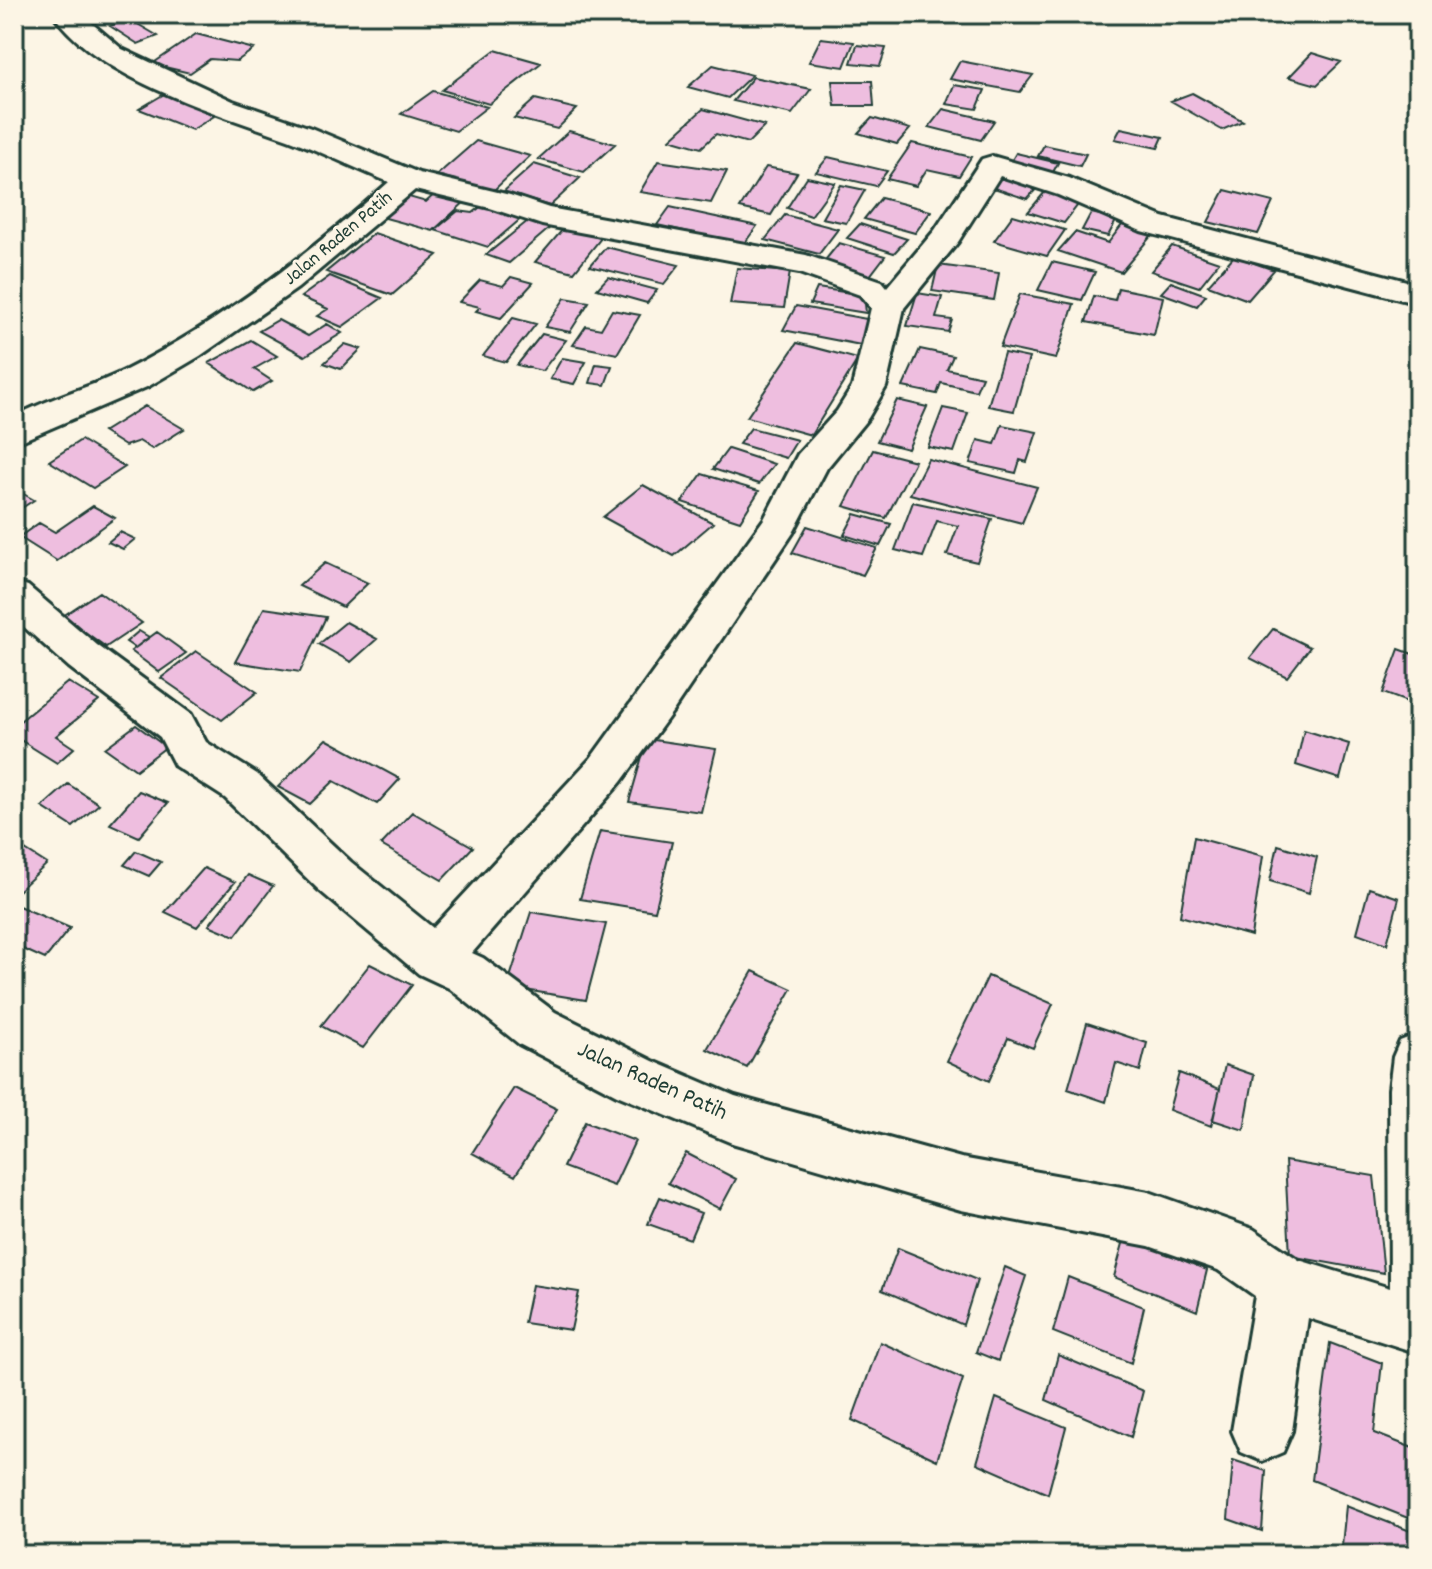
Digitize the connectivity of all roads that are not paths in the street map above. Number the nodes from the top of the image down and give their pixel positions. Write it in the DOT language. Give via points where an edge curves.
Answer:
graph roads {
  1 [pos="66,14"];
  2 [pos="409,180"];
  3 [pos="1418,294"];
  4 [pos="888,307"];
  5 [pos="14,432"];
  6 [pos="14,596"];
  7 [pos="436,959"];
  8 [pos="1418,1057"];
  9 [pos="1285,1283"];
  10 [pos="1418,1324"];
  11 [pos="1262,1431"];
  1 -- 2 [label="street, Jalan Raden Patih" via="112,55 147,73"];
  2 -- 4 [label="street" via="542,216 806,265 871,288"];
  2 -- 5 [label="street, Jalan Raden Patih" via="358,228 259,303 152,370"];
  3 -- 4 [label="street" via="1163,227 992,165 947,235"];
  4 -- 7 [label="street" via="869,387 811,463 780,524 658,700 606,770"];
  6 -- 7 [label="street, Jalan Raden Patih" via="176,726 190,754 241,786 335,876"];
  7 -- 9 [label="street, Jalan Raden Patih" via="466,973 537,1028 732,1119 961,1184 1149,1219 1234,1248"];
  8 -- 10 [label="street"];
  9 -- 10 [label="street, Jalan Raden Patih"];
  9 -- 11 [label="street"];
}
